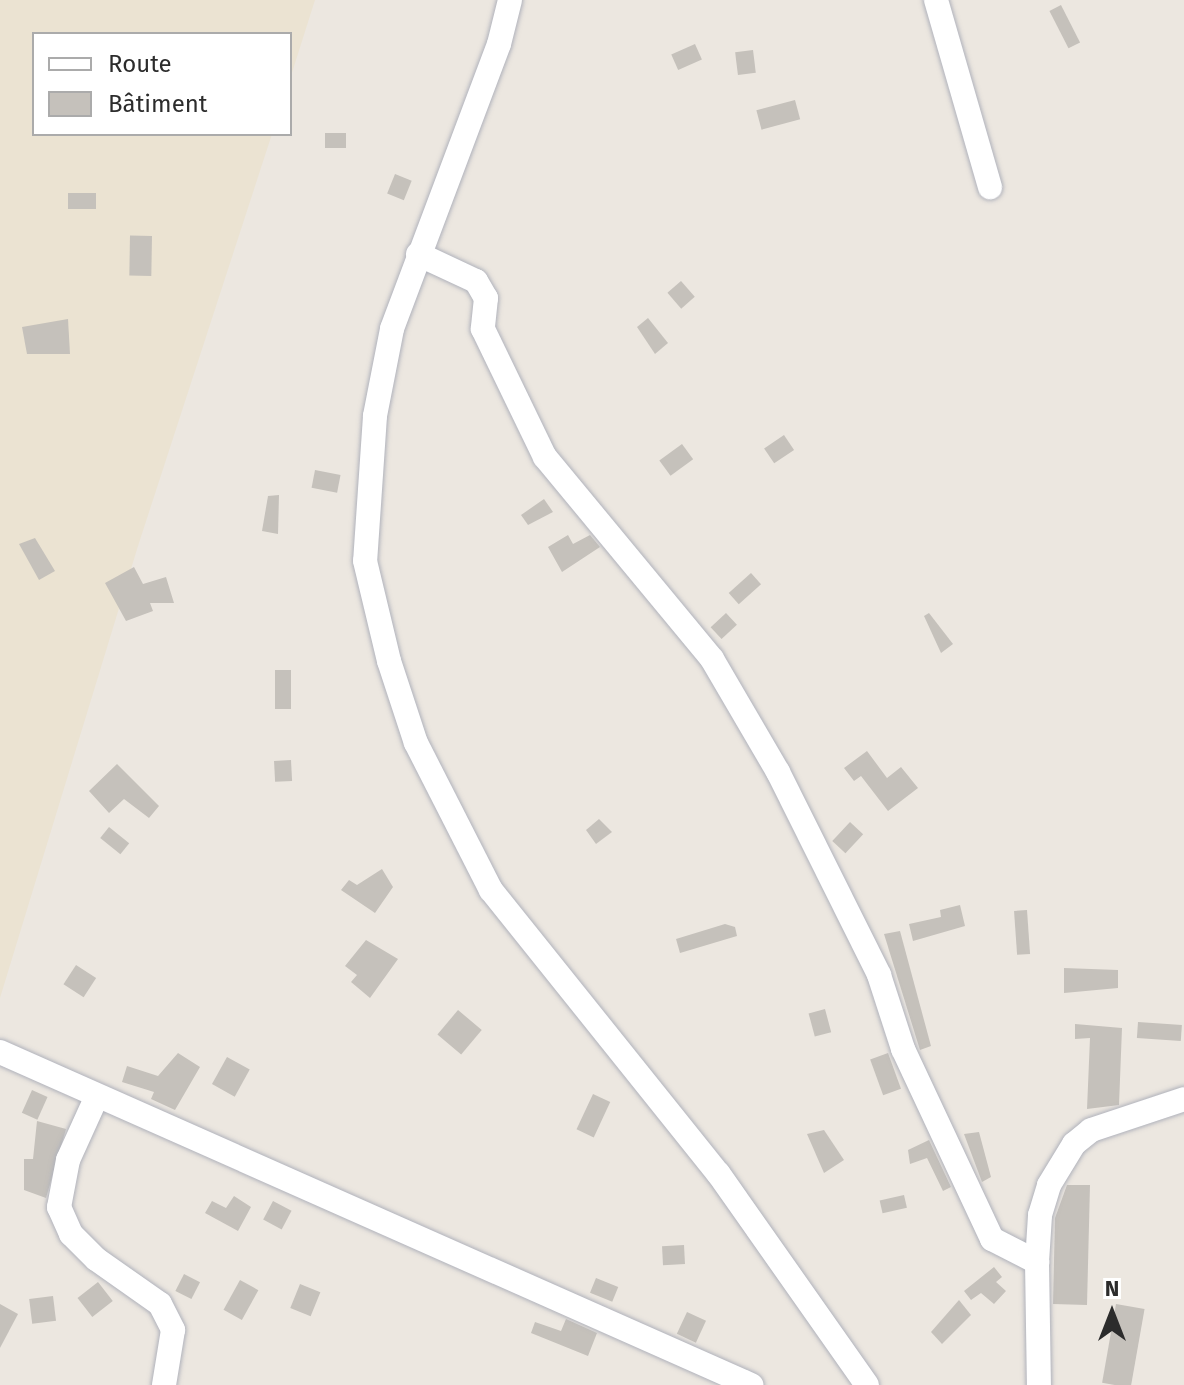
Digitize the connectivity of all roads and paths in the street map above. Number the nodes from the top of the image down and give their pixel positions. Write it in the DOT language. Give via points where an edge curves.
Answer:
graph roads {
  1 [pos="510,0"];
  2 [pos="936,0"];
  3 [pos="990,187"];
  4 [pos="418,254"];
  5 [pos="0,1052"];
  6 [pos="97,1096"];
  7 [pos="1184,1099"];
  8 [pos="1037,1262"];
  9 [pos="164,1385"];
  10 [pos="751,1385"];
  11 [pos="867,1385"];
  12 [pos="1039,1385"];
  1 -- 4 [label="street" via="499,44"];
  2 -- 3 [label="street"];
  4 -- 8 [label="street" via="476,281 486,298 483,329 545,457 712,659 778,772 879,975 903,1049 992,1239"];
  4 -- 11 [label="street" via="392,329 375,416 365,561 416,743 491,890 718,1173"];
  5 -- 6 [label="street"];
  6 -- 9 [label="street" via="68,1160 59,1207 71,1234 96,1259 160,1304 173,1330"];
  6 -- 10 [label="street" via="533,1284"];
  7 -- 8 [label="street" via="1091,1130 1074,1144 1049,1185 1040,1215"];
  8 -- 12 [label="street"];
}
